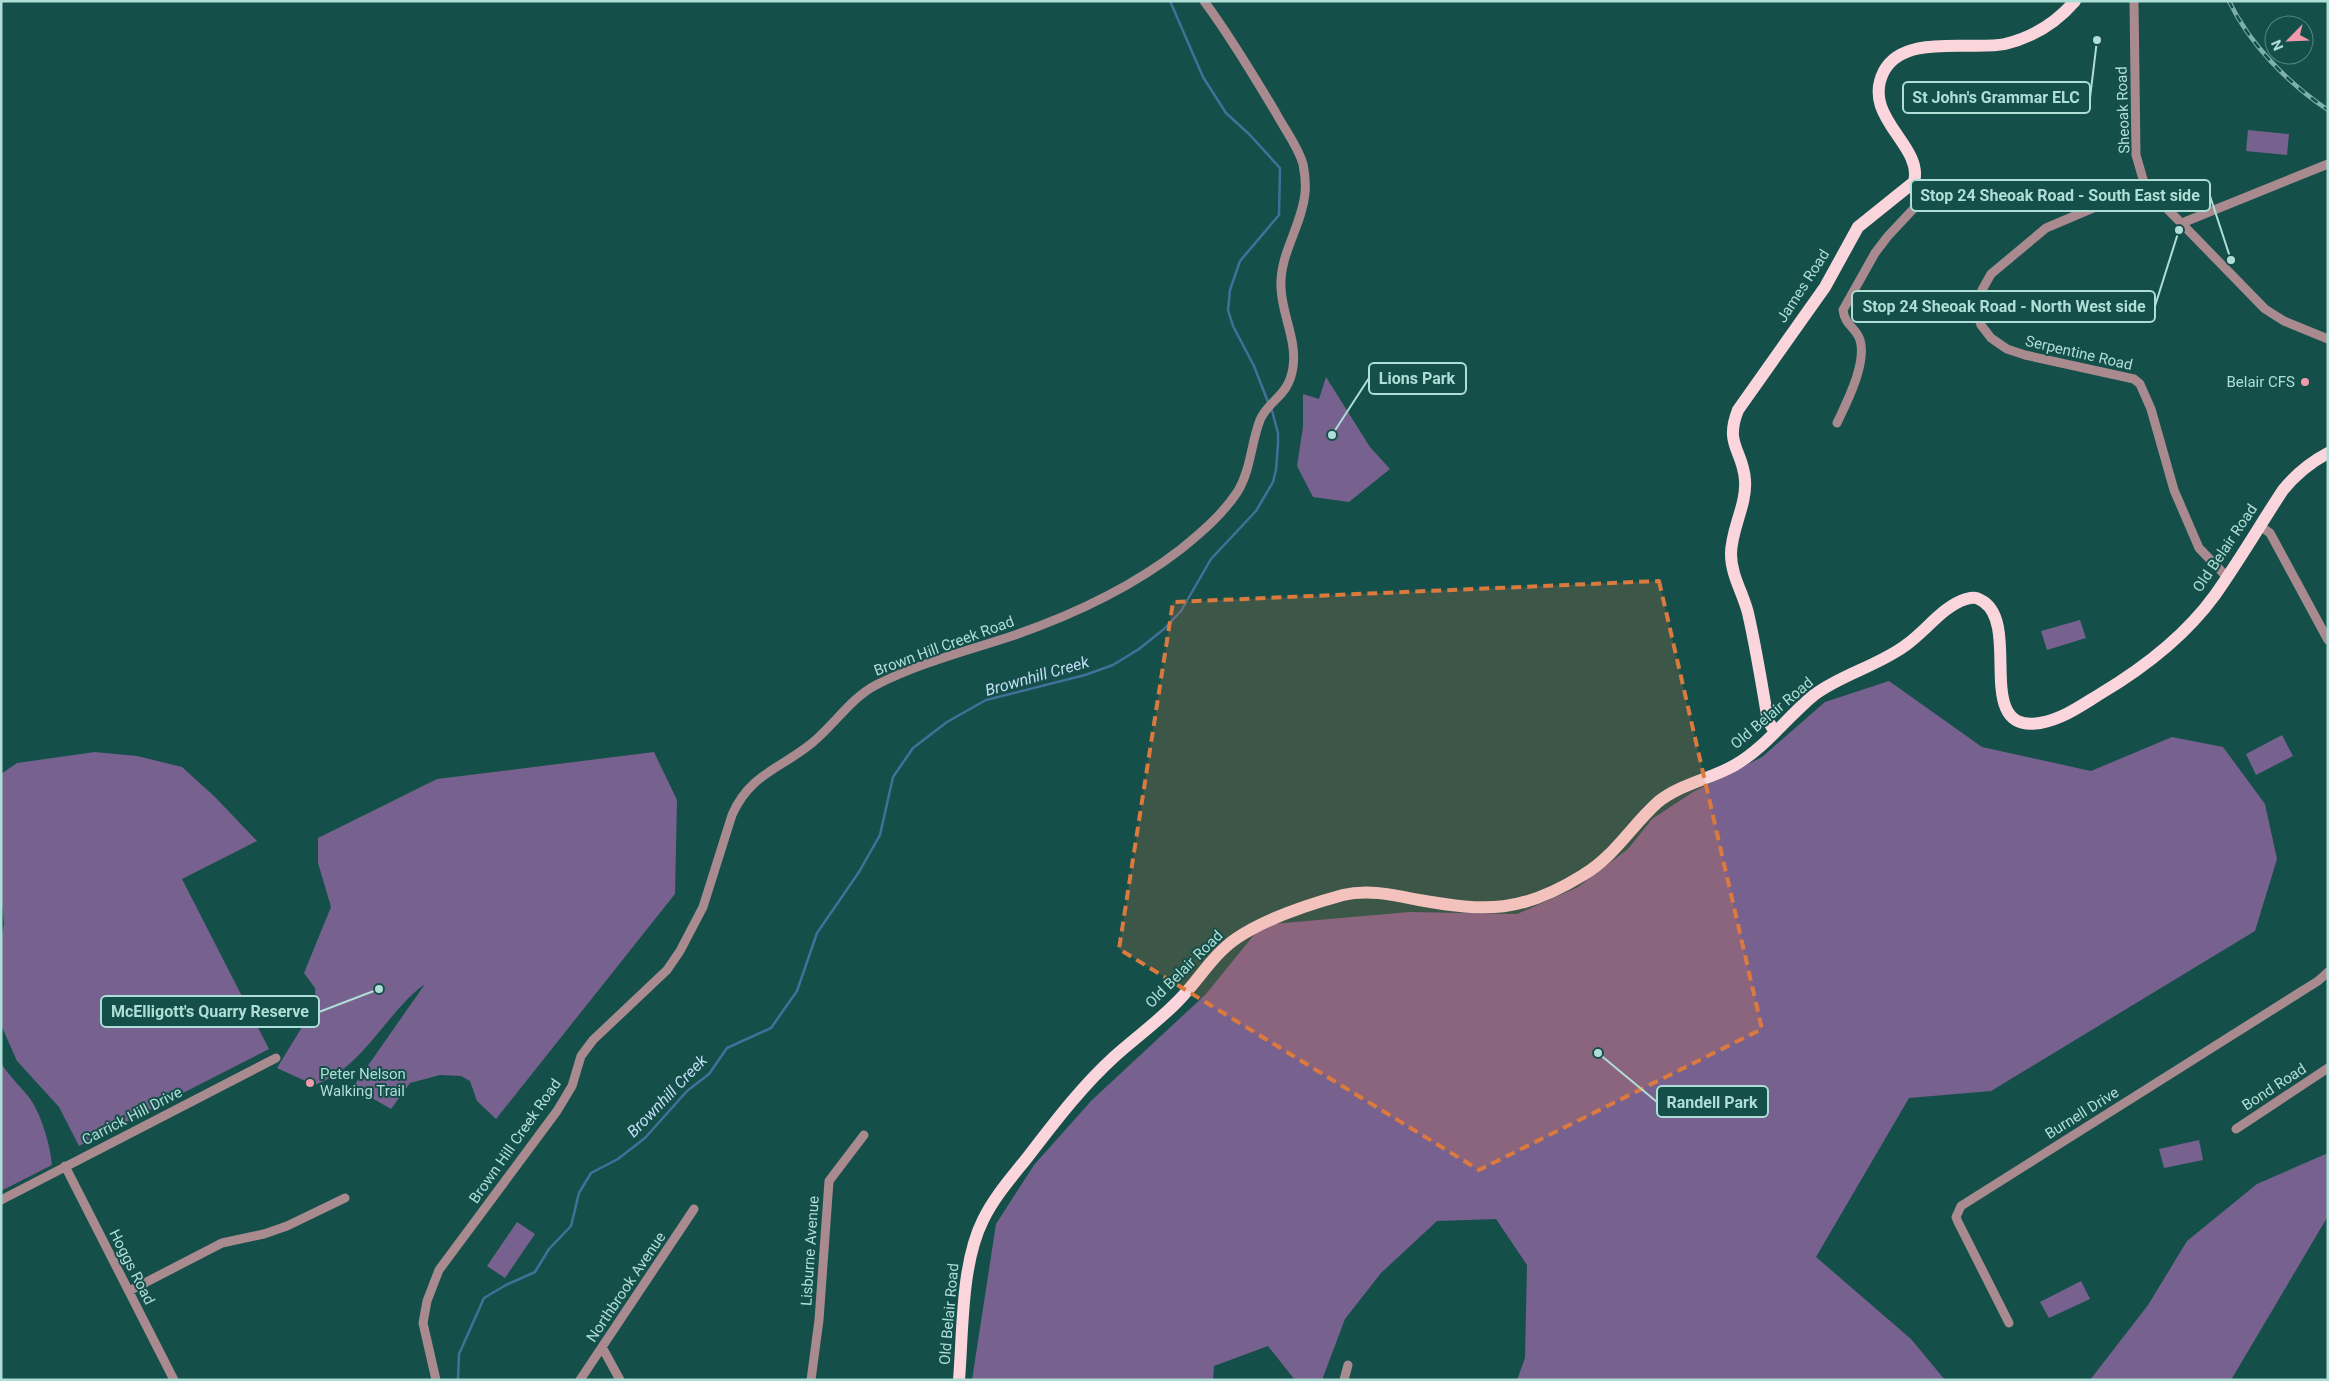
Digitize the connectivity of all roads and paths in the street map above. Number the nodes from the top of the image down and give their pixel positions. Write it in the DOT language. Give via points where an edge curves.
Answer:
graph roads {
  1 [pos="1204,1"];
  2 [pos="2134,1"];
  3 [pos="2069,5"];
  4 [pos="2328,164"];
  5 [pos="1914,182"];
  6 [pos="2145,186"];
  7 [pos="2182,224"];
  8 [pos="2328,339"];
  9 [pos="1837,423"];
  10 [pos="2328,453"];
  11 [pos="2260,526"];
  12 [pos="2226,577"];
  13 [pos="2328,640"];
  14 [pos="1775,732"];
  15 [pos="2328,972"];
  16 [pos="276,1058"];
  17 [pos="2328,1068"];
  18 [pos="2236,1129"];
  19 [pos="864,1135"];
  20 [pos="65,1166"];
  21 [pos="345,1198"];
  22 [pos="1,1200"];
  23 [pos="694,1209"];
  24 [pos="129,1291"];
  25 [pos="2009,1323"];
  26 [pos="602,1347"];
  27 [pos="1348,1365"];
  28 [pos="174,1380"];
  29 [pos="436,1380"];
  30 [pos="580,1380"];
  31 [pos="620,1380"];
  32 [pos="811,1380"];
  33 [pos="960,1380"];
  34 [pos="1344,1380"];
  1 -- 29 [label="street, Brown Hill Creek Road" via="1296,148 1306,180 1303,207 1281,278 1283,306 1294,353 1292,375 1280,397 1262,416 1239,489 1223,512 1168,559 1133,582 1099,601 874,686 812,743 749,786 732,815 703,907 680,951 667,970 593,1040 581,1056 572,1086 557,1111 439,1270 427,1301 423,1323"];
  2 -- 6 [label="street, Sheoak Road" via="2136,155"];
  3 -- 5 [label="main road" via="2060,18 2041,31 2004,44 1928,47 1892,60 1884,71 1879,99 1883,112 1914,163"];
  4 -- 7 [label="street"];
  5 -- 9 [label="street" via="1920,197 1918,204 1875,253 1843,310 1847,324 1860,339 1861,352 1851,394"];
  5 -- 14 [label="main road, James Road" via="1858,227 1825,287 1763,378 1743,401 1732,425 1733,443 1745,479 1731,555 1736,582 1747,611 1768,721"];
  6 -- 7 [label="street, Sheoak Road"];
  6 -- 12 [label="street, Serpentine Road" via="2046,228 1990,274 1976,310 1981,325 1991,338 2006,349 2134,379 2140,384 2151,409 2174,490 2199,548"];
  7 -- 8 [label="street, Sheoak Road" via="2265,309 2284,321"];
  10 -- 11 [label="main road, Old Belair Road" via="2294,476"];
  11 -- 12 [label="main road, Old Belair Road"];
  11 -- 13 [label="street" via="2270,533"];
  12 -- 14 [label="main road, Old Belair Road" via="2213,598 2181,633 2121,681 2067,714 2038,724 2020,722 2005,707 2001,695 1998,623 1988,604 1970,597 1954,604 1907,645 1816,693"];
  14 -- 33 [label="main road, Old Belair Road" via="1734,765 1659,802 1602,862 1548,894 1490,909 1365,892 1346,894 1281,916 1239,937 1220,952 1179,1000 1109,1061 1065,1109 995,1200 983,1220 969,1260"];
  15 -- 25 [label="street, Burnell Drive" via="1961,1206 1956,1217 1958,1222"];
  16 -- 20 [label="street, Carrick Hill Drive"];
  17 -- 18 [label="street, Bond Road"];
  19 -- 32 [label="street, Lisburne Avenue" via="829,1181 819,1320"];
  20 -- 22 [label="street, Carrick Hill Drive"];
  20 -- 24 [label="street, Hoggs Road"];
  21 -- 24 [label="street" via="287,1226 222,1243"];
  23 -- 26 [label="street, Northbrook Avenue"];
  24 -- 28 [label="street, Hoggs Road"];
  26 -- 30 [label="street, Northbrook Avenue"];
  26 -- 31 [label="street"];
  27 -- 34 [label="street"];
}
